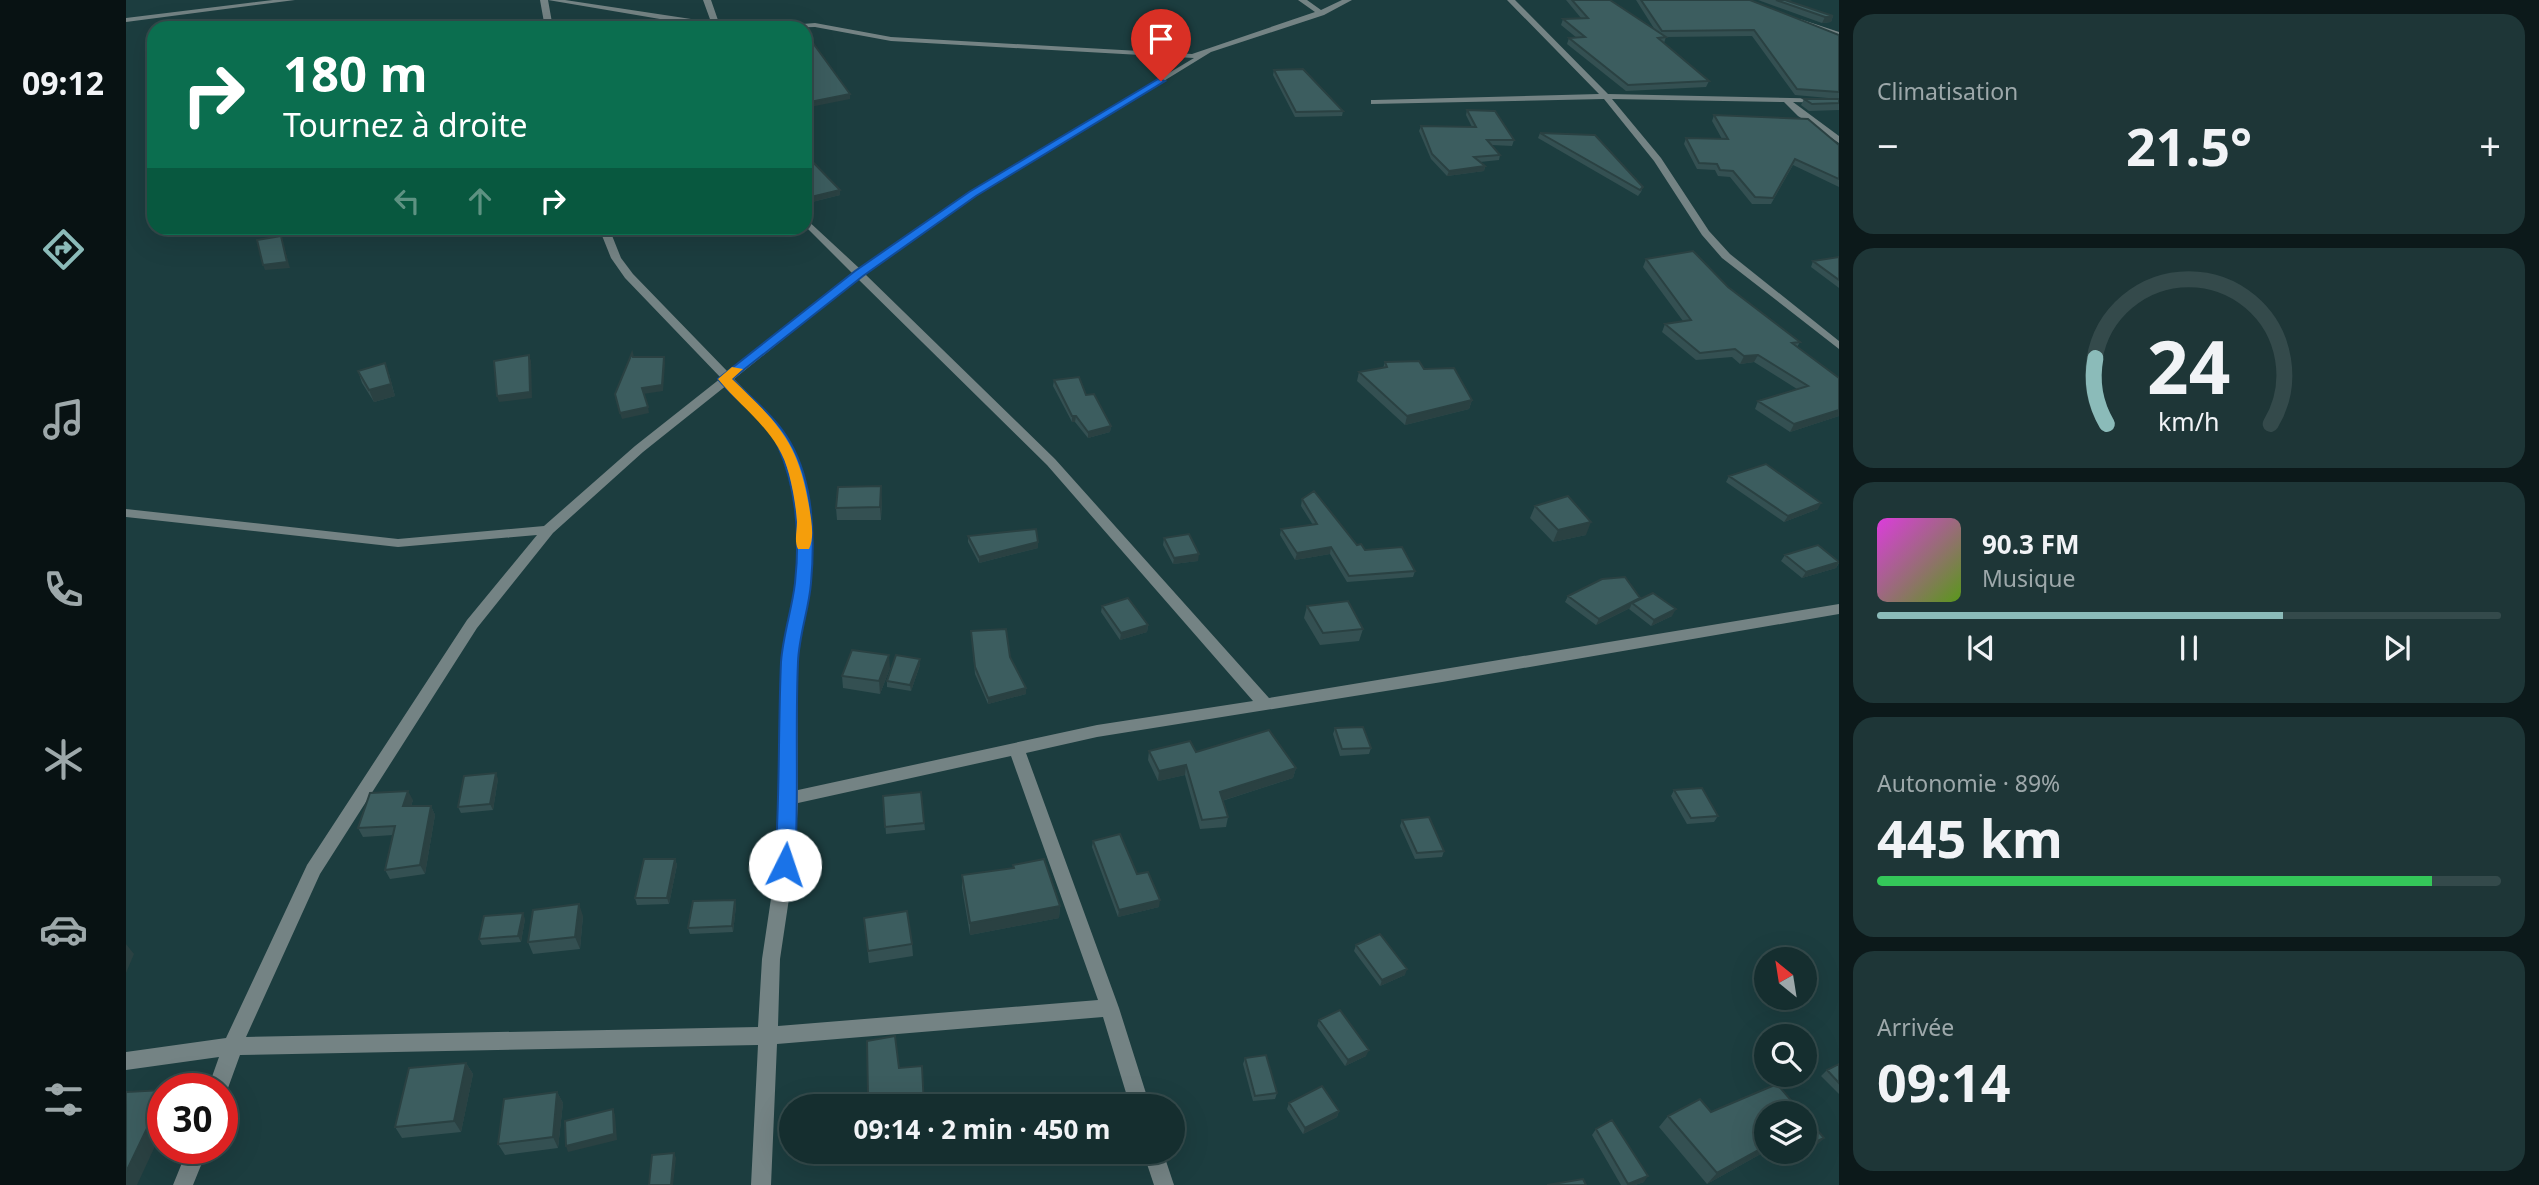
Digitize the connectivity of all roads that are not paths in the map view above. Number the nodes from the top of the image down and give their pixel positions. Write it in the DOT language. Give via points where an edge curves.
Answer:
graph roads {
  1 [pos="291,0"];
  2 [pos="544,0"];
  3 [pos="551,0"];
  4 [pos="707,0"];
  5 [pos="1302,0"];
  6 [pos="1348,0"];
  7 [pos="1511,0"];
  8 [pos="1321,13"];
  9 [pos="1787,16"];
  10 [pos="126,20"];
  11 [pos="548,21"];
  12 [pos="680,21"];
  13 [pos="715,21"];
  14 [pos="812,24"];
  15 [pos="1839,34"];
  16 [pos="1208,53"];
  17 [pos="1606,96"];
  18 [pos="1786,100"];
  19 [pos="1839,101"];
  20 [pos="1374,102"];
  21 [pos="1839,140"];
  22 [pos="812,228"];
  23 [pos="607,235"];
  24 [pos="859,273"];
  25 [pos="1839,346"];
  26 [pos="725,379"];
  27 [pos="126,513"];
  28 [pos="548,530"];
  29 [pos="1839,609"];
  30 [pos="1266,705"];
  31 [pos="1016,747"];
  32 [pos="790,798"];
  33 [pos="1110,1008"];
  34 [pos="767,1037"];
  35 [pos="233,1046"];
  36 [pos="126,1061"];
  37 [pos="223,1073"];
  38 [pos="1136,1094"];
  39 [pos="192,1164"];
  40 [pos="1157,1164"];
  41 [pos="183,1185"];
  42 [pos="761,1185"];
  43 [pos="1164,1185"];
  1 -- 10 [label="street"];
  2 -- 11 [label="street"];
  3 -- 12 [label="street"];
  4 -- 13 [label="street"];
  5 -- 8 [label="street"];
  6 -- 8 [label="street"];
  7 -- 17 [label="street"];
  8 -- 16 [label="street"];
  9 -- 15 [label="street"];
  14 -- 16 [label="street" via="891,39 1114,54 1193,57"];
  16 -- 24 [label="street" via="973,194"];
  17 -- 18 [label="street"];
  17 -- 20 [label="street"];
  17 -- 25 [label="street" via="1726,256"];
  18 -- 19 [label="street"];
  18 -- 21 [label="street"];
  22 -- 24 [label="street"];
  23 -- 26 [label="street" via="629,275"];
  24 -- 26 [label="street"];
  24 -- 30 [label="street" via="1051,462"];
  26 -- 28 [label="street"];
  26 -- 32 [label="street" via="784,442 796,474 804,523 803,583 790,660"];
  27 -- 28 [label="street" via="398,543"];
  28 -- 35 [label="street" via="472,624 313,870"];
  29 -- 30 [label="street"];
  30 -- 31 [label="street"];
  31 -- 32 [label="street"];
  31 -- 33 [label="street"];
  32 -- 34 [label="street"];
  33 -- 34 [label="street"];
  33 -- 38 [label="street"];
  34 -- 35 [label="street"];
  34 -- 42 [label="street"];
  35 -- 36 [label="street"];
  35 -- 37 [label="street"];
  39 -- 41 [label="street"];
  40 -- 43 [label="street"];
}
